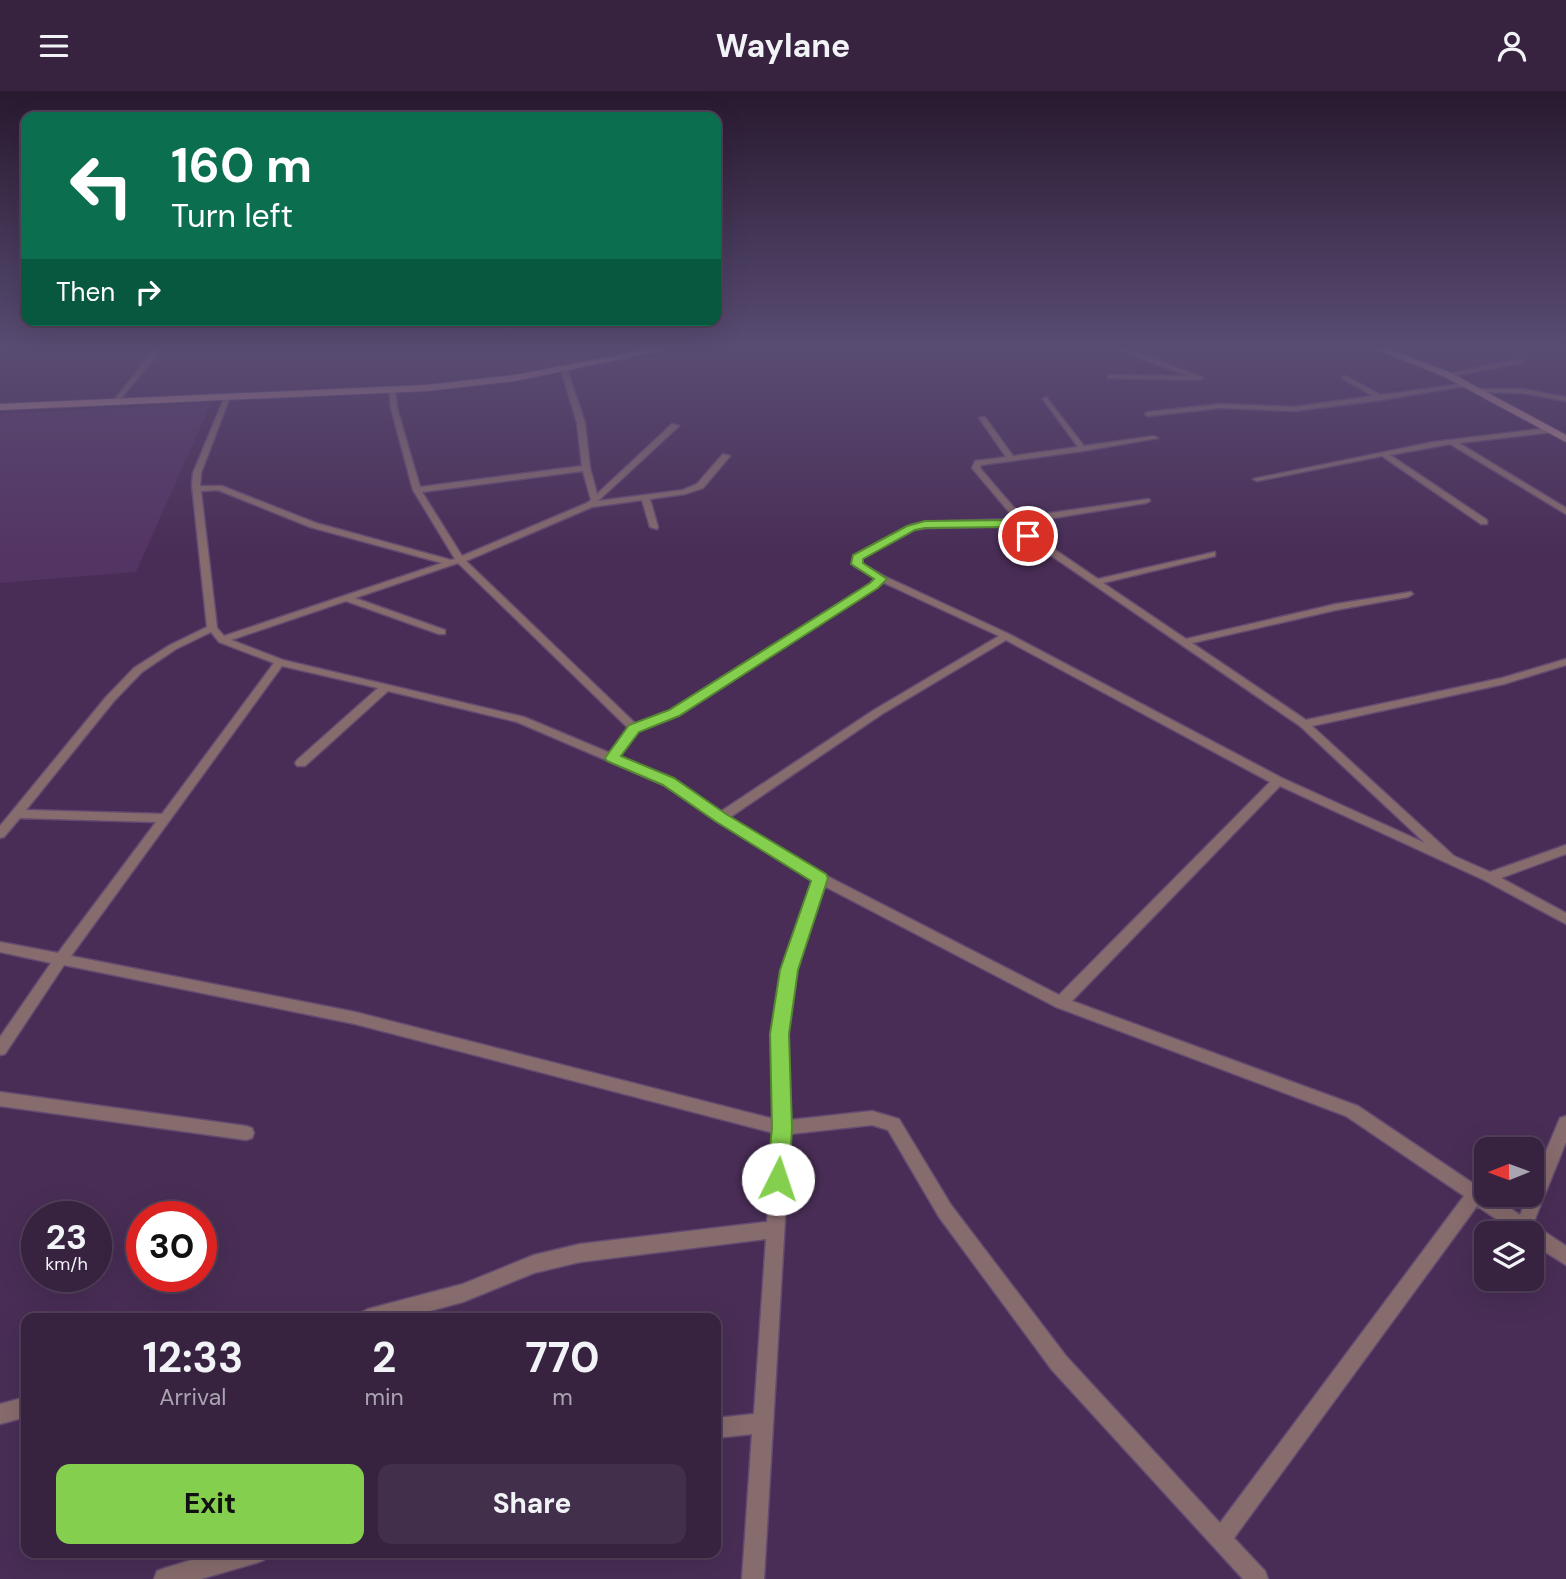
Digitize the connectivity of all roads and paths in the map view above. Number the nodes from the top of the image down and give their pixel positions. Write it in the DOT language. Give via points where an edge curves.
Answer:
graph roads {
  1 [pos="219,416"];
  2 [pos="396,416"];
  3 [pos="579,416"];
  4 [pos="1059,416"];
  5 [pos="1526,416"];
  6 [pos="983,418"];
  7 [pos="675,426"];
  8 [pos="1550,430"];
  9 [pos="1154,438"];
  10 [pos="1566,439"];
  11 [pos="1452,442"];
  12 [pos="1083,449"];
  13 [pos="1384,454"];
  14 [pos="726,456"];
  15 [pos="1010,458"];
  16 [pos="586,468"];
  17 [pos="1257,479"];
  18 [pos="197,489"];
  19 [pos="417,490"];
  20 [pos="645,497"];
  21 [pos="1146,501"];
  22 [pos="593,502"];
  23 [pos="1566,512"];
  24 [pos="1015,522"];
  25 [pos="1484,522"];
  26 [pos="654,527"];
  27 [pos="1212,554"];
  28 [pos="455,562"];
  29 [pos="881,579"];
  30 [pos="1095,582"];
  31 [pos="1408,594"];
  32 [pos="346,598"];
  33 [pos="212,628"];
  34 [pos="442,632"];
  35 [pos="1006,636"];
  36 [pos="222,640"];
  37 [pos="1184,642"];
  38 [pos="280,661"];
  39 [pos="1566,662"];
  40 [pos="386,687"];
  41 [pos="1304,724"];
  42 [pos="634,728"];
  43 [pos="612,758"];
  44 [pos="301,763"];
  45 [pos="1278,781"];
  46 [pos="17,814"];
  47 [pos="165,818"];
  48 [pos="720,818"];
  49 [pos="0,834"];
  50 [pos="1566,849"];
  51 [pos="1449,858"];
  52 [pos="1489,877"];
  53 [pos="820,878"];
  54 [pos="1566,919"];
  55 [pos="0,947"];
  56 [pos="61,960"];
  57 [pos="1061,1003"];
  58 [pos="0,1049"];
  59 [pos="0,1099"];
  60 [pos="1566,1123"];
  61 [pos="782,1128"];
  62 [pos="246,1133"];
  63 [pos="1474,1194"];
  64 [pos="1474,1196"];
  65 [pos="1493,1207"];
  66 [pos="1514,1221"];
  67 [pos="1525,1221"];
  68 [pos="774,1230"];
  69 [pos="1544,1241"];
  70 [pos="1566,1256"];
  71 [pos="387,1313"];
  72 [pos="21,1408"];
  73 [pos="0,1414"];
  74 [pos="762,1423"];
  75 [pos="721,1427"];
  76 [pos="1221,1539"];
  77 [pos="236,1558"];
  78 [pos="165,1579"];
  79 [pos="753,1579"];
  80 [pos="1257,1579"];
  1 -- 18 [label="street" via="197,473"];
  2 -- 19 [label="street"];
  3 -- 16 [label="street"];
  4 -- 12 [label="street"];
  5 -- 8 [label="main road"];
  6 -- 15 [label="street"];
  7 -- 22 [label="street"];
  8 -- 10 [label="main road"];
  8 -- 11 [label="street"];
  9 -- 12 [label="street"];
  11 -- 13 [label="street"];
  11 -- 23 [label="street"];
  12 -- 15 [label="street"];
  13 -- 17 [label="street"];
  13 -- 25 [label="street"];
  14 -- 20 [label="street" via="696,489"];
  15 -- 24 [label="street" via="978,463 976,468"];
  16 -- 19 [label="street"];
  16 -- 22 [label="street"];
  18 -- 28 [label="street" via="219,488 313,525"];
  18 -- 33 [label="street"];
  19 -- 28 [label="street"];
  20 -- 22 [label="street"];
  20 -- 26 [label="street"];
  21 -- 24 [label="street"];
  22 -- 28 [label="street"];
  24 -- 29 [label="street" via="911,528 857,558 857,564"];
  24 -- 30 [label="street"];
  27 -- 30 [label="street"];
  28 -- 32 [label="street"];
  28 -- 42 [label="street"];
  29 -- 35 [label="street"];
  29 -- 42 [label="street" via="674,713"];
  30 -- 37 [label="street"];
  31 -- 37 [label="street"];
  32 -- 34 [label="street"];
  32 -- 36 [label="street"];
  33 -- 36 [label="street"];
  33 -- 46 [label="street" via="138,670"];
  35 -- 45 [label="street"];
  35 -- 48 [label="street" via="878,712"];
  36 -- 38 [label="street"];
  37 -- 41 [label="street"];
  38 -- 40 [label="street"];
  38 -- 47 [label="street"];
  39 -- 41 [label="street" via="1504,681"];
  40 -- 43 [label="street" via="520,719"];
  40 -- 44 [label="street"];
  41 -- 51 [label="street"];
  42 -- 43 [label="street"];
  43 -- 48 [label="street" via="668,782"];
  45 -- 51 [label="street"];
  45 -- 57 [label="street"];
  46 -- 47 [label="street"];
  46 -- 49 [label="street"];
  47 -- 56 [label="street"];
  48 -- 53 [label="street"];
  50 -- 52 [label="street"];
  51 -- 52 [label="street"];
  52 -- 54 [label="street"];
  53 -- 57 [label="street"];
  53 -- 61 [label="street" via="789,970 779,1034"];
  55 -- 56 [label="street"];
  56 -- 58 [label="street"];
  56 -- 61 [label="street" via="355,1018"];
  57 -- 63 [label="street" via="1352,1111"];
  59 -- 62 [label="street"];
  60 -- 67 [label="street"];
  61 -- 68 [label="street"];
  61 -- 76 [label="street" via="872,1118 893,1124 945,1211 1059,1363"];
  64 -- 76 [label="street"];
  65 -- 66 [label="street"];
  68 -- 71 [label="street" via="580,1253"];
  68 -- 74 [label="street"];
  69 -- 70 [label="street"];
  72 -- 73 [label="street"];
  74 -- 75 [label="street"];
  74 -- 79 [label="street"];
  76 -- 80 [label="street"];
  77 -- 78 [label="street"];
}
